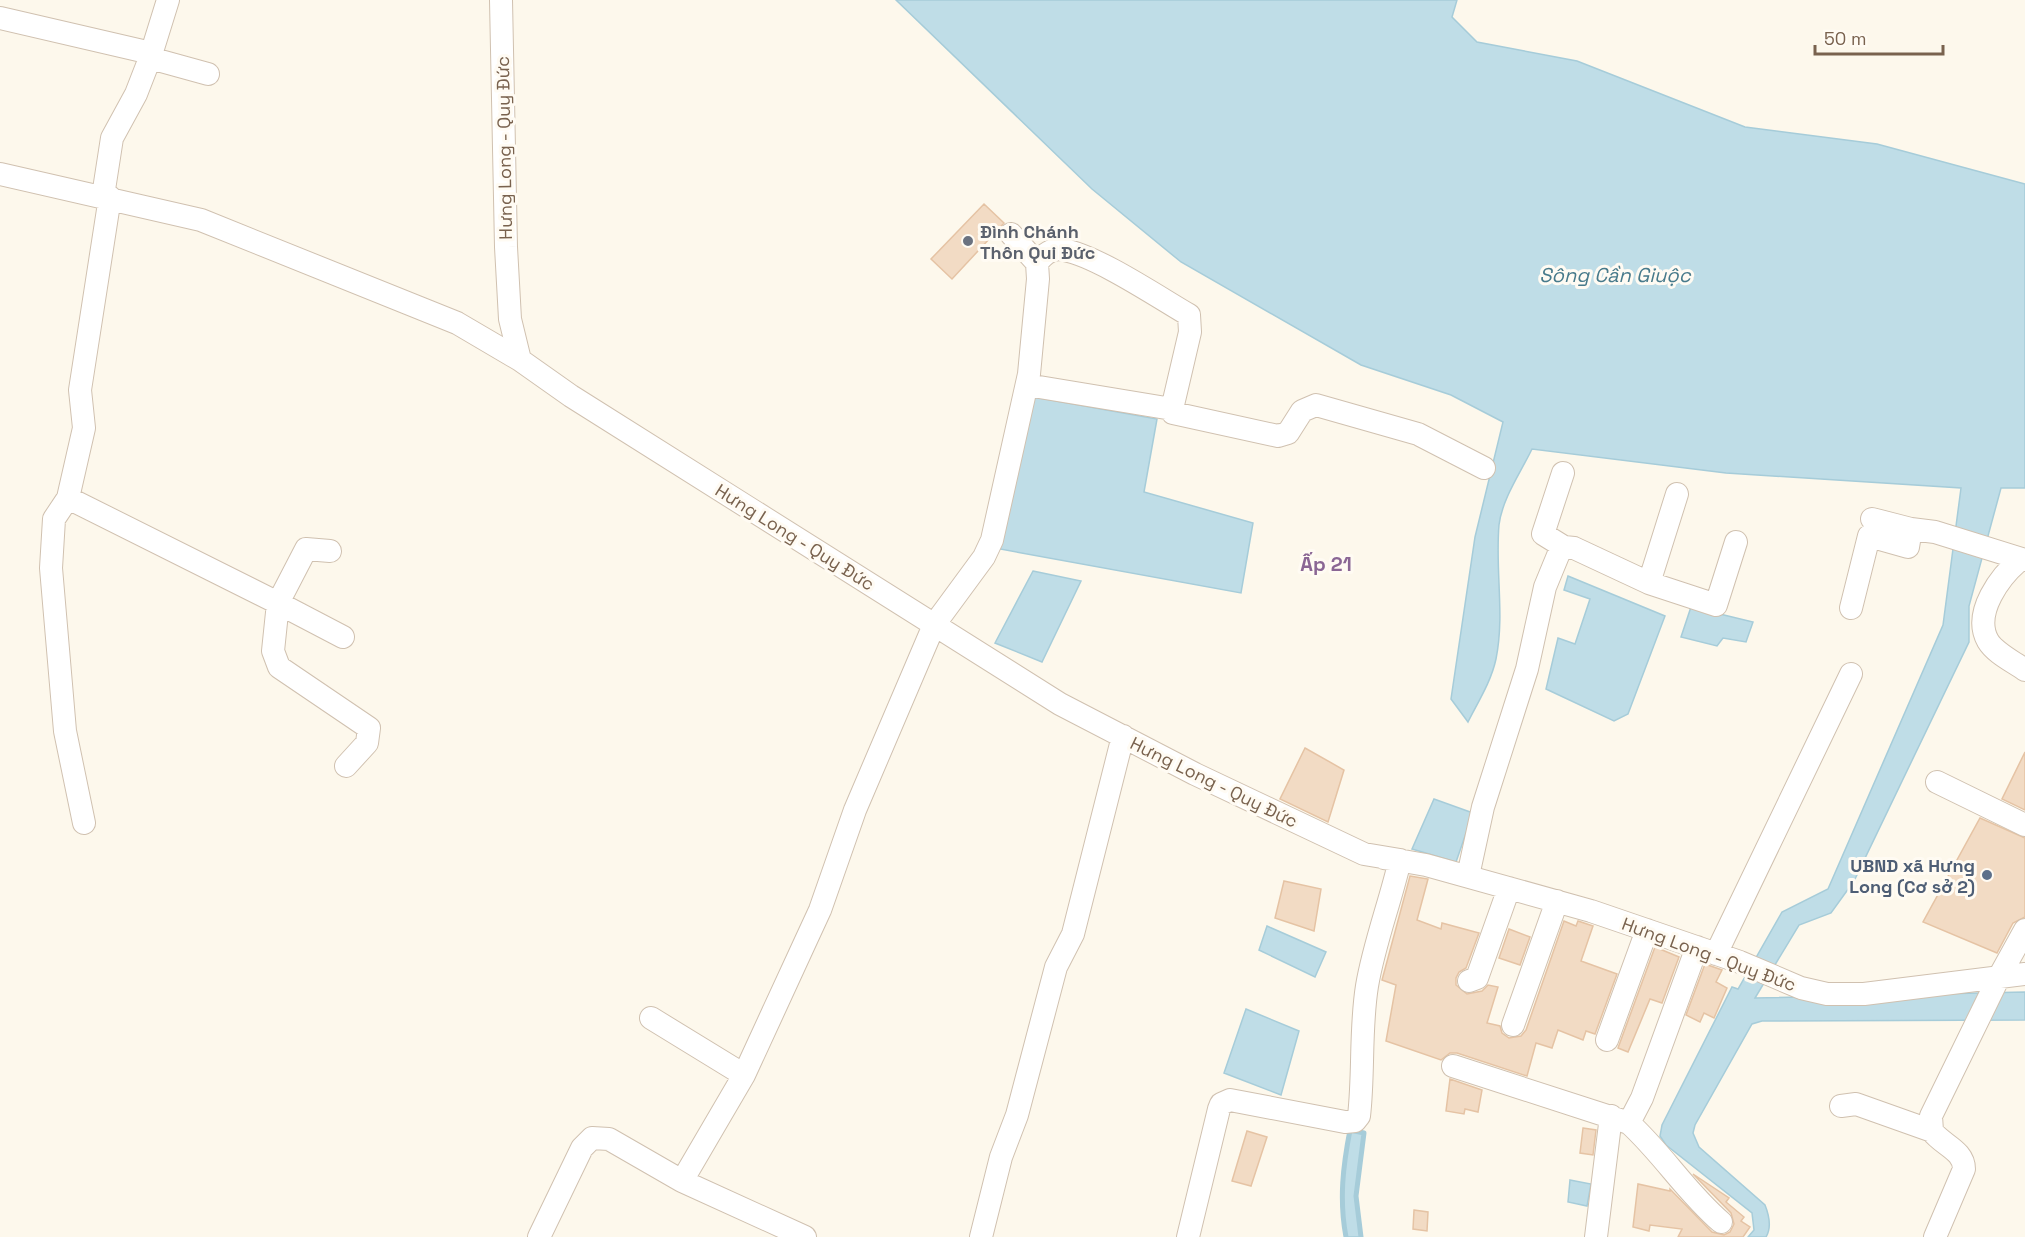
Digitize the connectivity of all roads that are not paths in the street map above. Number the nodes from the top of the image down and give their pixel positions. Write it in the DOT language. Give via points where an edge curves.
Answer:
graph roads {
  1 [pos="168,0"];
  2 [pos="501,0"];
  3 [pos="0,18"];
  4 [pos="151,56"];
  5 [pos="208,74"];
  6 [pos="0,174"];
  7 [pos="106,196"];
  8 [pos="1011,234"];
  9 [pos="1037,263"];
  10 [pos="520,360"];
  11 [pos="1027,385"];
  12 [pos="1172,409"];
  13 [pos="1484,468"];
  14 [pos="1563,473"];
  15 [pos="1677,494"];
  16 [pos="68,498"];
  17 [pos="1872,519"];
  18 [pos="1911,529"];
  19 [pos="1736,542"];
  20 [pos="1564,547"];
  21 [pos="330,551"];
  22 [pos="2023,559"];
  23 [pos="1649,583"];
  24 [pos="278,603"];
  25 [pos="1851,608"];
  26 [pos="934,625"];
  27 [pos="343,637"];
  28 [pos="2025,670"];
  29 [pos="1851,674"];
  30 [pos="1123,736"];
  31 [pos="346,766"];
  32 [pos="1937,782"];
  33 [pos="84,823"];
  34 [pos="2025,825"];
  35 [pos="1392,859"];
  36 [pos="1468,876"];
  37 [pos="1509,888"];
  38 [pos="1557,901"];
  39 [pos="1647,930"];
  40 [pos="2025,930"];
  41 [pos="1706,950"];
  42 [pos="2025,974"];
  43 [pos="1999,977"];
  44 [pos="1469,981"];
  45 [pos="651,1018"];
  46 [pos="1513,1025"];
  47 [pos="1607,1040"];
  48 [pos="1453,1065"];
  49 [pos="744,1075"];
  50 [pos="1840,1106"];
  51 [pos="1620,1120"];
  52 [pos="1932,1131"];
  53 [pos="682,1181"];
  54 [pos="1721,1222"];
  55 [pos="539,1237"];
  56 [pos="805,1237"];
  57 [pos="981,1237"];
  58 [pos="1188,1237"];
  59 [pos="1596,1237"];
  60 [pos="1935,1237"];
  1 -- 4 [label="street"];
  2 -- 10 [label="street, Hưng Long - Quy Đức" via="506,247 510,319"];
  3 -- 4 [label="street"];
  4 -- 5 [label="street"];
  4 -- 7 [label="street" via="112,138"];
  6 -- 7 [label="street"];
  7 -- 10 [label="street" via="201,220 380,290 457,323"];
  7 -- 16 [label="street" via="80,390 84,428"];
  8 -- 9 [label="street"];
  9 -- 11 [label="street"];
  9 -- 12 [label="street" via="1042,256 1063,249 1093,260 1189,315 1190,332"];
  10 -- 26 [label="street, Hưng Long - Quy Đức"];
  11 -- 12 [label="street"];
  11 -- 26 [label="street" via="992,540"];
  12 -- 13 [label="street" via="1173,413 1278,436 1288,433 1302,411 1316,405 1419,434"];
  14 -- 20 [label="street" via="1543,534"];
  15 -- 23 [label="street"];
  16 -- 24 [label="street"];
  16 -- 33 [label="street" via="54,519 51,568 65,731"];
  17 -- 18 [label="street"];
  18 -- 22 [label="street" via="1935,532"];
  18 -- 25 [label="street" via="1908,547 1869,536"];
  19 -- 23 [label="street" via="1716,605"];
  20 -- 23 [label="street"];
  20 -- 36 [label="street" via="1545,587 1527,669 1483,807"];
  21 -- 24 [label="street" via="306,549"];
  22 -- 28 [label="street" via="2006,571 1995,587 1984,628 1991,646"];
  24 -- 27 [label="street"];
  24 -- 31 [label="street" via="273,651 279,667 369,728 367,743"];
  26 -- 30 [label="street, Hưng Long - Quy Đức" via="1060,704"];
  26 -- 49 [label="street" via="855,810 820,910"];
  29 -- 41 [label="street"];
  30 -- 35 [label="street, Hưng Long - Quy Đức" via="1364,854"];
  30 -- 57 [label="street" via="1073,934 1056,967"];
  32 -- 34 [label="street"];
  35 -- 36 [label="street, Hưng Long - Quy Đức"];
  35 -- 58 [label="street" via="1388,909 1366,989 1359,1116 1345,1122 1225,1101"];
  36 -- 37 [label="street, Hưng Long - Quy Đức"];
  37 -- 38 [label="street, Hưng Long - Quy Đức"];
  37 -- 44 [label="street" via="1477,978"];
  38 -- 39 [label="street, Hưng Long - Quy Đức"];
  38 -- 46 [label="street"];
  39 -- 41 [label="street, Hưng Long - Quy Đức"];
  39 -- 47 [label="street"];
  40 -- 43 [label="street"];
  41 -- 43 [label="street, Hưng Long - Quy Đức" via="1801,988 1827,994 1864,994"];
  41 -- 51 [label="street" via="1642,1098"];
  42 -- 43 [label="street, Hưng Long - Quy Đức"];
  43 -- 52 [label="street" via="1931,1116"];
  45 -- 49 [label="street"];
  48 -- 51 [label="street"];
  49 -- 53 [label="street"];
  50 -- 52 [label="street" via="1856,1104"];
  51 -- 54 [label="street" via="1656,1148 1698,1203"];
  51 -- 59 [label="street"];
  52 -- 60 [label="street" via="1964,1163"];
  53 -- 55 [label="street" via="609,1139 592,1138 582,1148"];
  53 -- 56 [label="street"];
}
